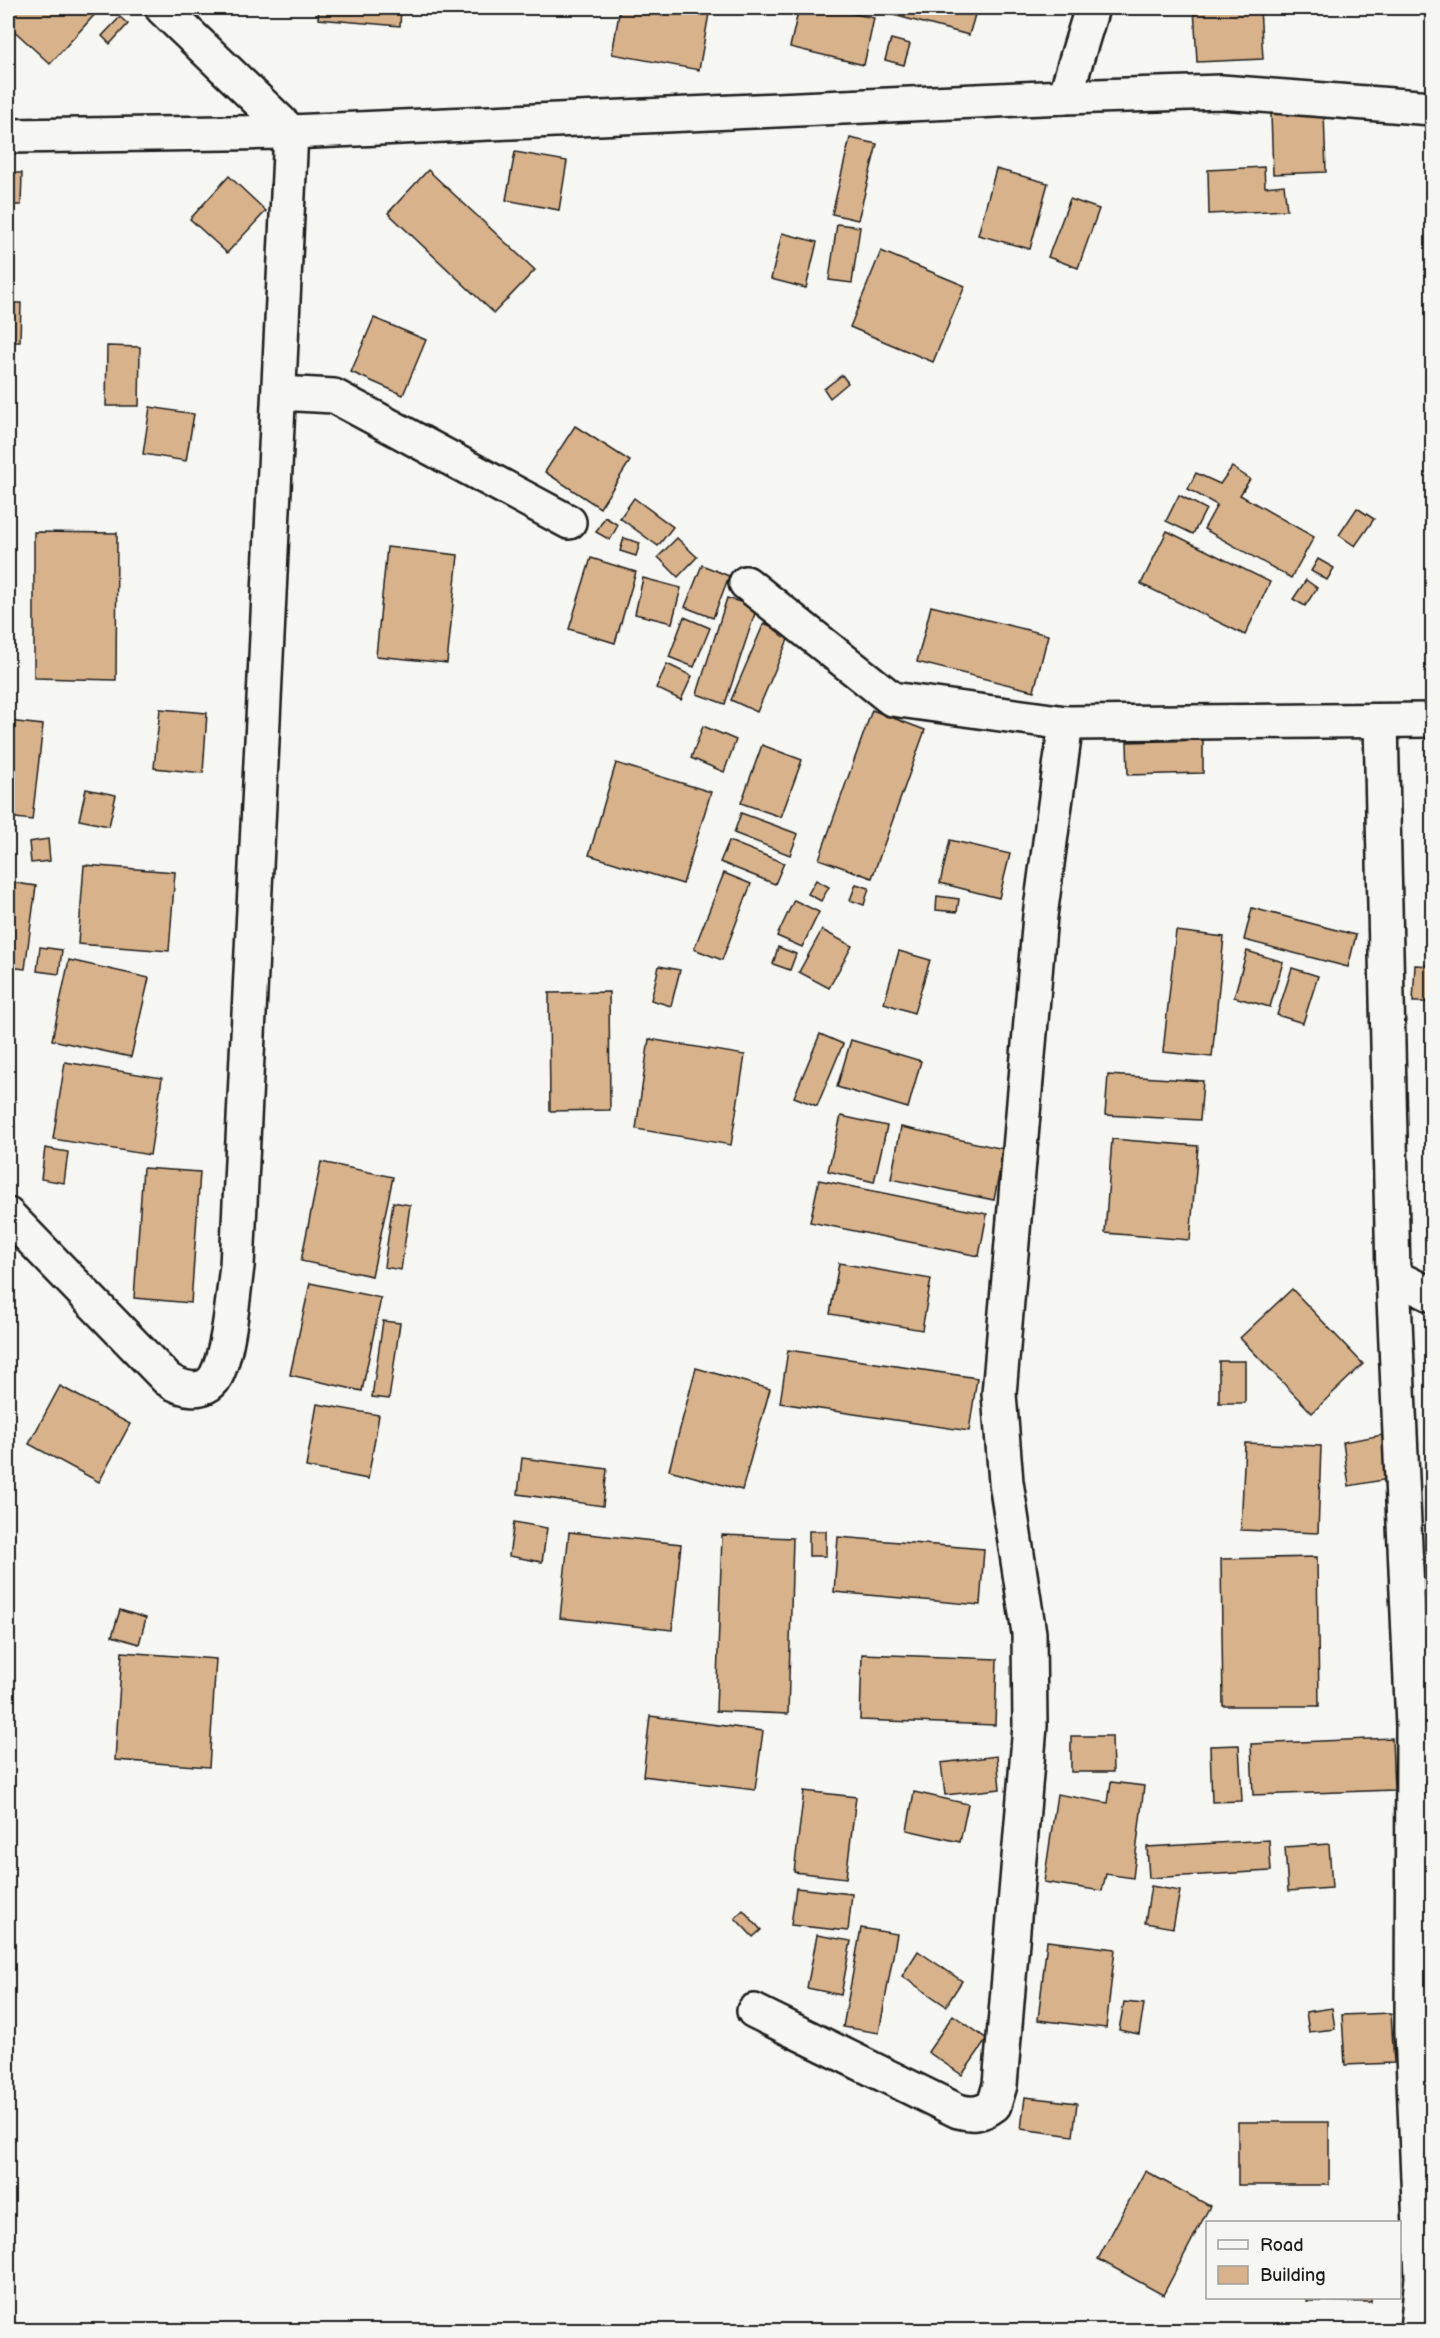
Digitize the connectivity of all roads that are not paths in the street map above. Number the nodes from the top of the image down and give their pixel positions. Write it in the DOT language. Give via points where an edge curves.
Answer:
graph roads {
  1 [pos="162,8"];
  2 [pos="1092,8"];
  3 [pos="1065,98"];
  4 [pos="1432,108"];
  5 [pos="291,132"];
  6 [pos="8,136"];
  7 [pos="279,393"];
  8 [pos="569,522"];
  9 [pos="746,583"];
  10 [pos="1432,720"];
  11 [pos="1381,721"];
  12 [pos="1066,723"];
  13 [pos="8,1215"];
  14 [pos="1393,1276"];
  15 [pos="1432,1295"];
  16 [pos="754,2011"];
  17 [pos="1417,2331"];
  1 -- 5 [label="street"];
  2 -- 3 [label="street"];
  3 -- 4 [label="street" via="1221,92"];
  3 -- 5 [label="street"];
  5 -- 6 [label="street"];
  5 -- 7 [label="street"];
  7 -- 8 [label="street" via="334,396"];
  7 -- 13 [label="street" via="237,1266 224,1350 215,1377 206,1386 191,1389 178,1387 167,1379"];
  9 -- 12 [label="street" via="892,699"];
  10 -- 11 [label="street"];
  11 -- 12 [label="street"];
  11 -- 14 [label="street"];
  12 -- 16 [label="street" via="1040,916 999,1395 1006,1482 1029,1633 1030,1726 1000,2085 994,2105 979,2113 958,2111"];
  14 -- 15 [label="street"];
  14 -- 17 [label="street" via="1413,1726 1412,2031 1422,2277"];
}
